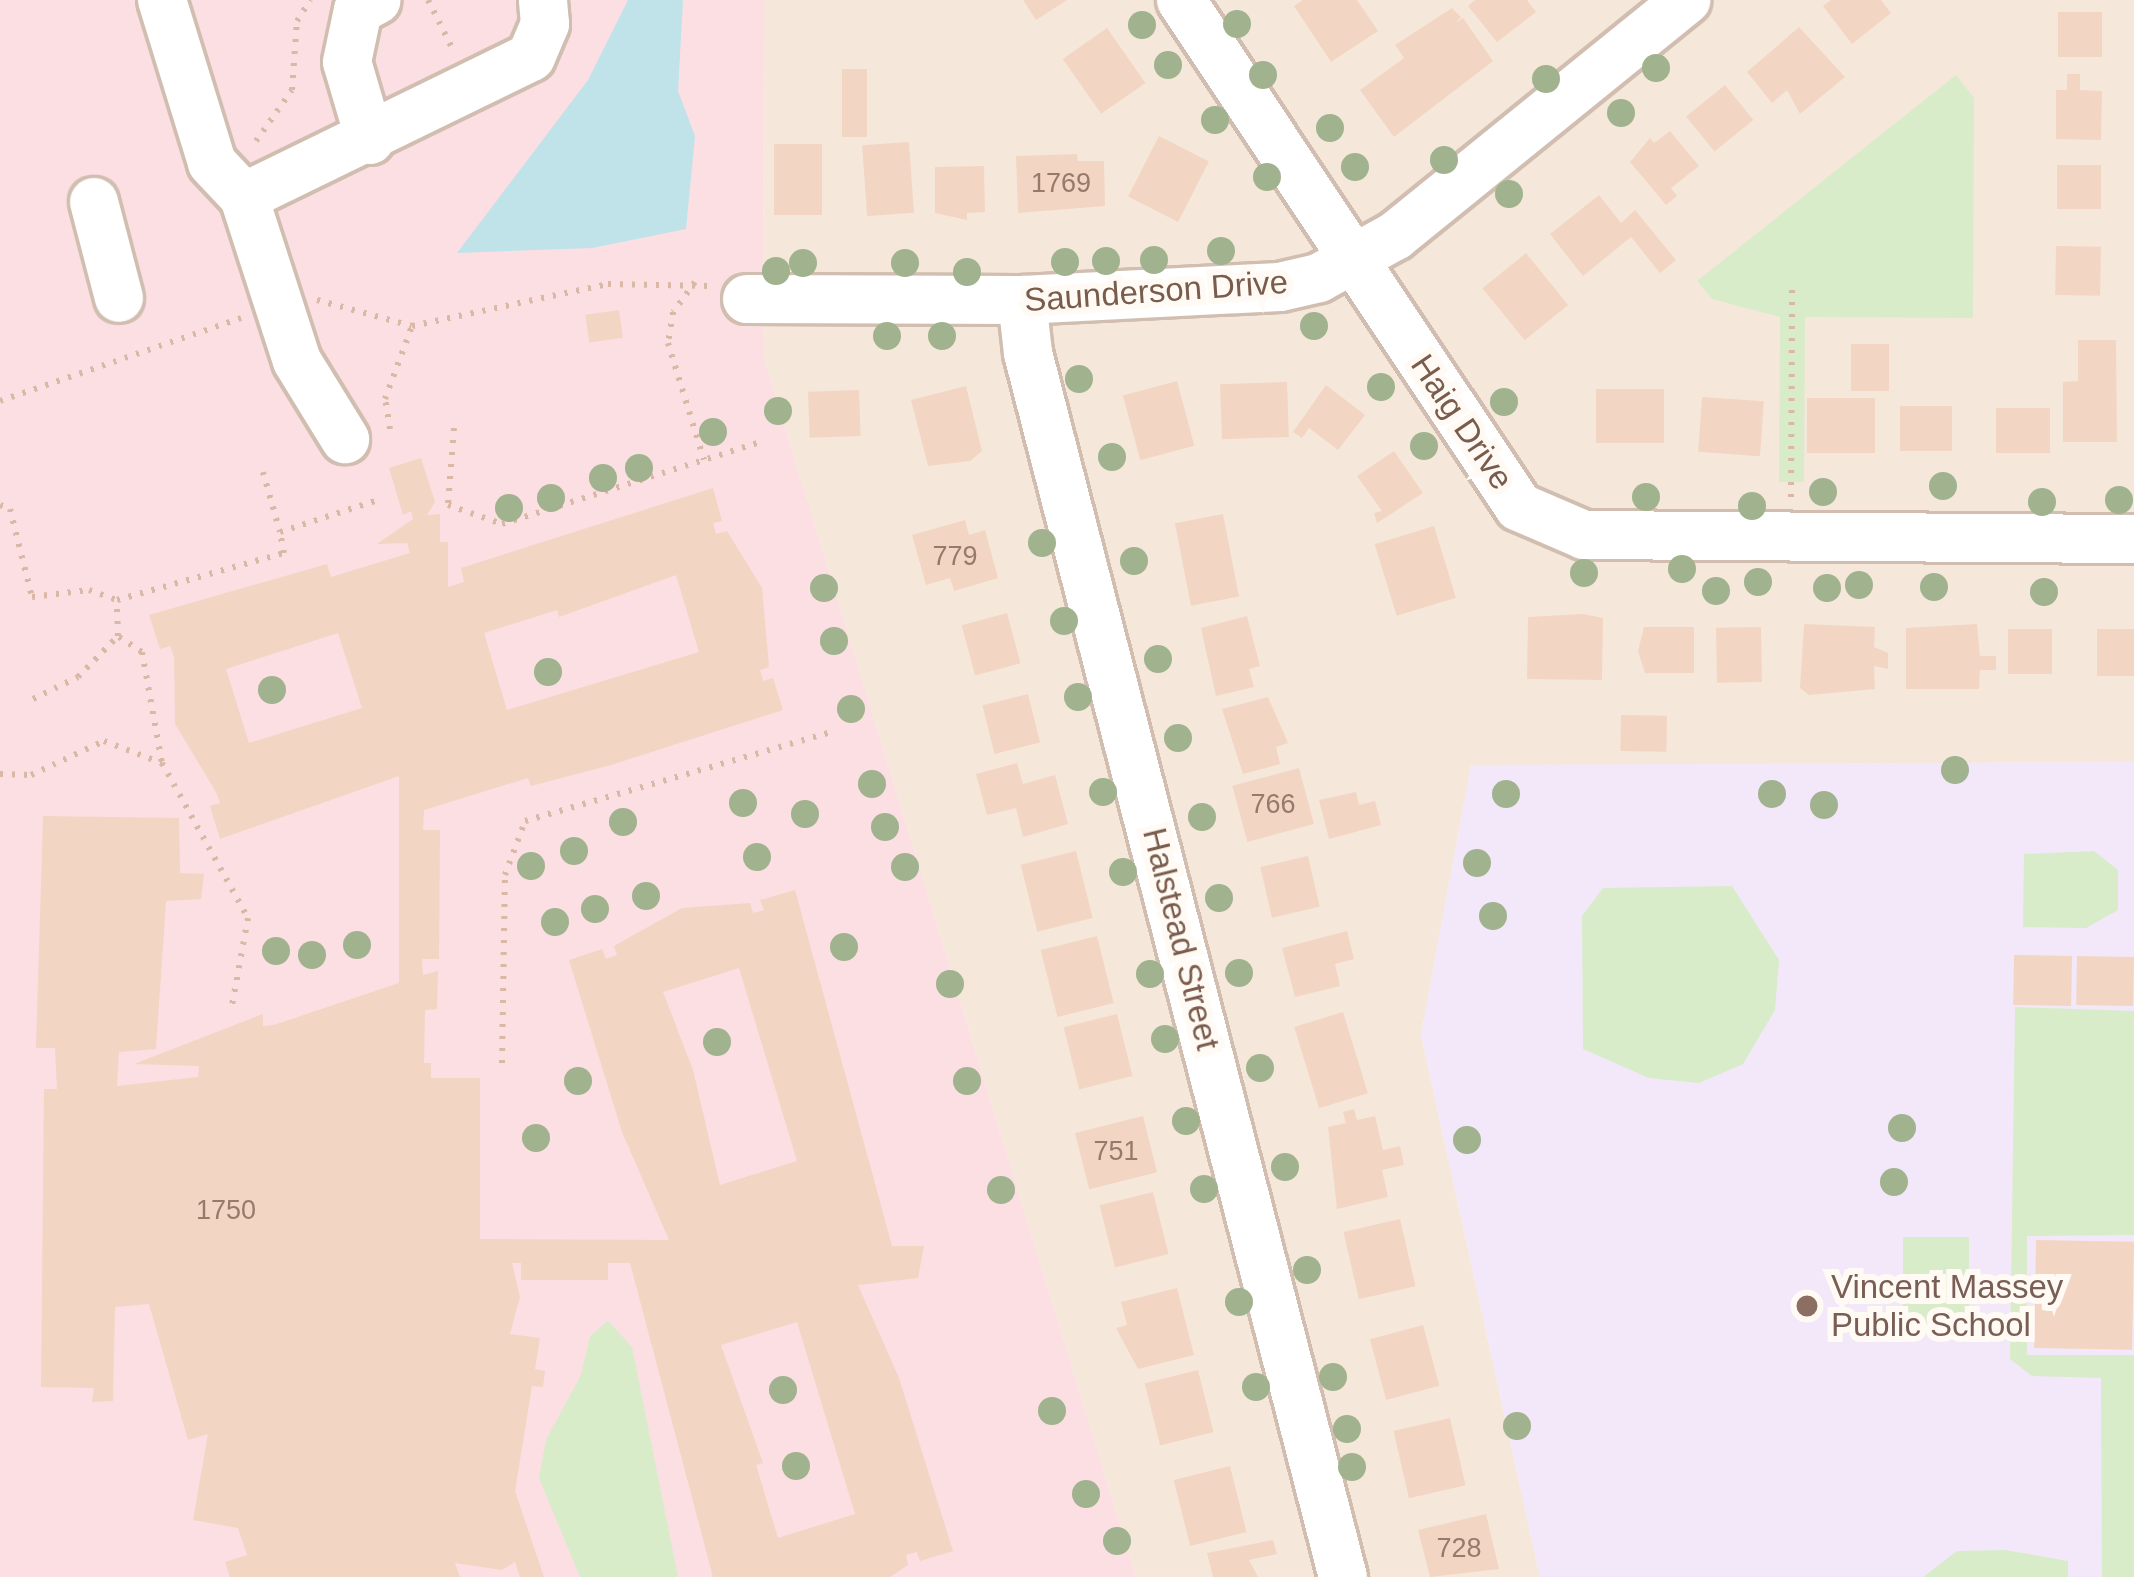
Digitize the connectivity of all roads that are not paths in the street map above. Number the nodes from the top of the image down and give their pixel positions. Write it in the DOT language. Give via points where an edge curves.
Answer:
graph roads {
  1 [pos="162,0"];
  2 [pos="377,0"];
  3 [pos="543,0"];
  4 [pos="1181,0"];
  5 [pos="1686,0"];
  6 [pos="370,140"];
  7 [pos="235,168"];
  8 [pos="94,202"];
  9 [pos="1336,269"];
  10 [pos="118,298"];
  11 [pos="747,299"];
  12 [pos="1022,300"];
  13 [pos="368,434"];
  14 [pos="2134,539"];
  15 [pos="1342,1577"];
  1 -- 7 [label="street"];
  2 -- 6 [label="street" via="358,10 347,62"];
  3 -- 6 [label="street" via="545,24 531,57"];
  4 -- 9 [label="street, Haig Drive"];
  5 -- 9 [label="street, Saunderson Drive" via="1395,236"];
  6 -- 7 [label="street"];
  7 -- 13 [label="street" via="296,361"];
  8 -- 10 [label="street"];
  9 -- 12 [label="street, Saunderson Drive" via="1280,287"];
  9 -- 14 [label="street, Haig Drive" via="1519,507 1584,535"];
  11 -- 12 [label="street, Saunderson Drive"];
  12 -- 15 [label="street, Halstead Street" via="1028,353"];
}
